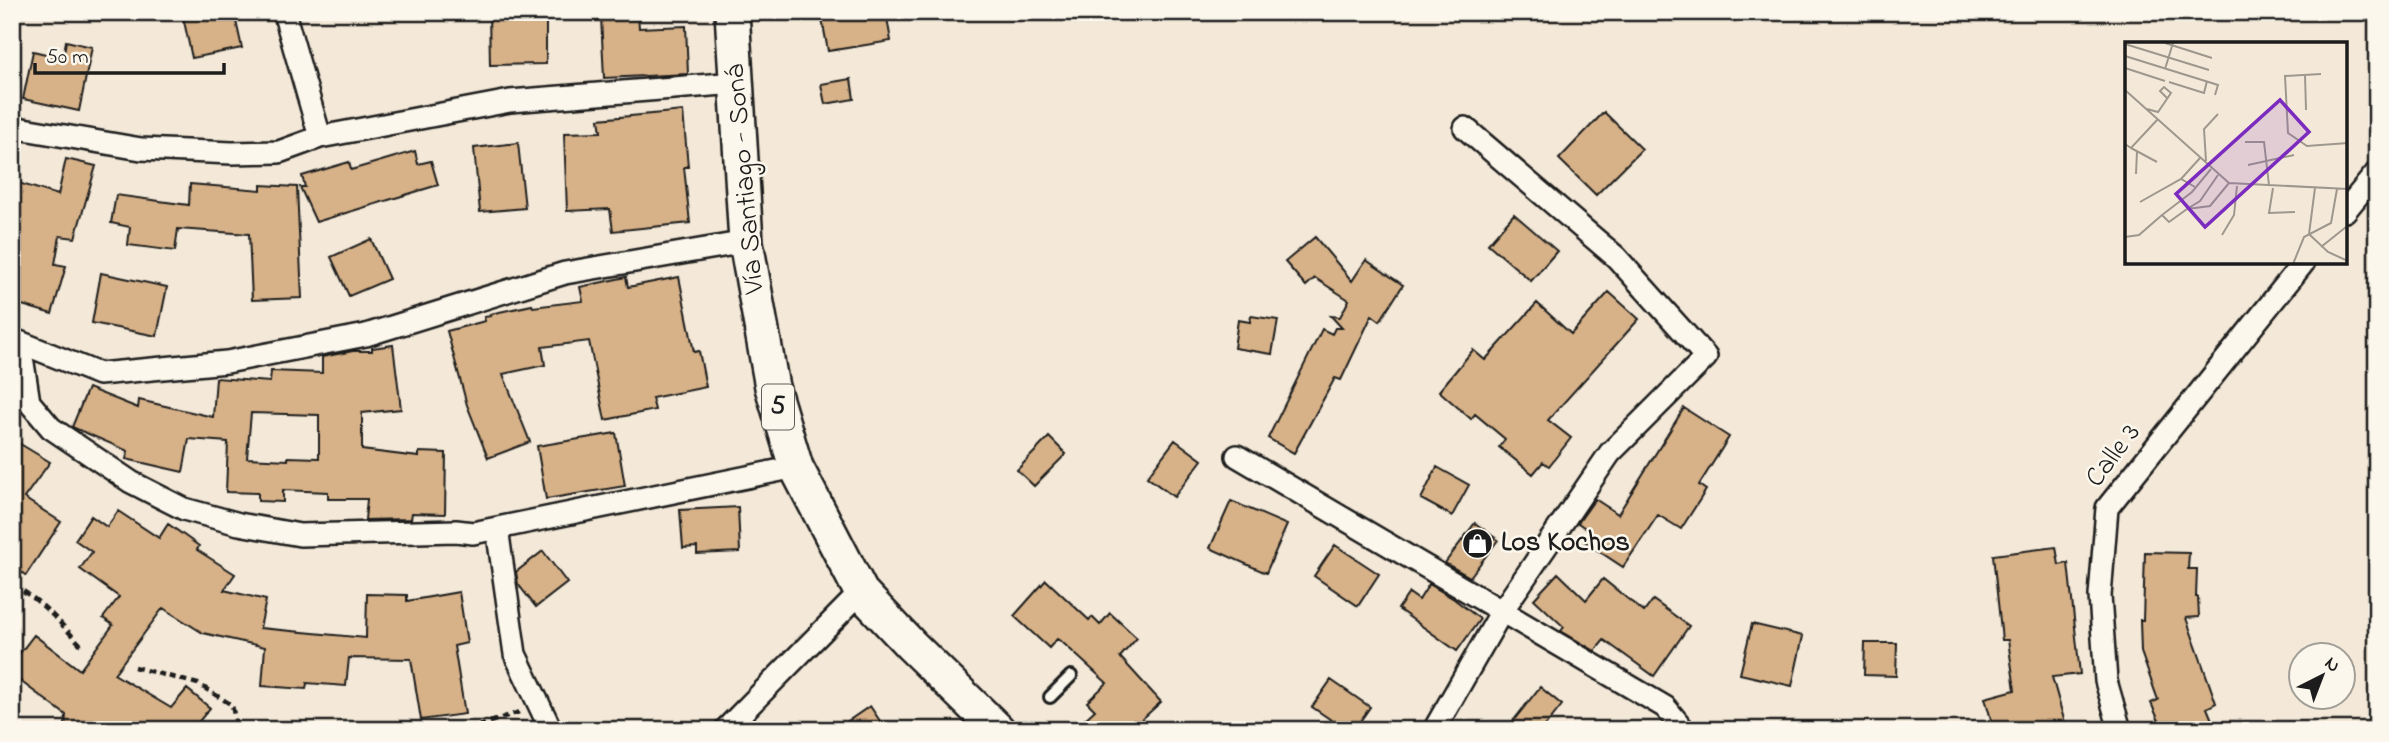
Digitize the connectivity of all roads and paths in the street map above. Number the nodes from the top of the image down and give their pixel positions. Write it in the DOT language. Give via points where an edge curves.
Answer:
graph roads {
  1 [pos="284,12"];
  2 [pos="732,12"];
  3 [pos="736,83"];
  4 [pos="12,127"];
  5 [pos="1465,128"];
  6 [pos="320,137"];
  7 [pos="2377,172"];
  8 [pos="2347,209"];
  9 [pos="746,242"];
  10 [pos="2302,264"];
  11 [pos="12,339"];
  12 [pos="12,355"];
  13 [pos="1237,456"];
  14 [pos="796,467"];
  15 [pos="497,528"];
  16 [pos="12,586"];
  17 [pos="861,592"];
  18 [pos="1502,611"];
  19 [pos="84,648"];
  20 [pos="134,667"];
  21 [pos="1071,676"];
  22 [pos="1050,697"];
  23 [pos="539,705"];
  24 [pos="237,730"];
  25 [pos="467,730"];
  26 [pos="551,730"];
  27 [pos="725,730"];
  28 [pos="998,730"];
  29 [pos="1434,730"];
  30 [pos="1684,730"];
  31 [pos="2120,730"];
  1 -- 6 [label="street"];
  2 -- 3 [label="main road, Vía Santiago - Soná / 5"];
  3 -- 6 [label="street" via="510,101"];
  3 -- 9 [label="main road, Vía Santiago - Soná / 5"];
  4 -- 6 [label="street" via="141,149 232,153 279,152"];
  5 -- 18 [label="street" via="1616,257 1706,357 1610,453"];
  7 -- 8 [label="street"];
  9 -- 11 [label="street" via="565,273 366,335 227,362 99,374"];
  9 -- 14 [label="main road, Vía Santiago - Soná / 5" via="772,387"];
  10 -- 31 [label="street, Calle 3" via="2107,508 2100,597 2106,681"];
  12 -- 15 [label="street" via="23,363 29,402 51,428 131,482 184,509 300,535 473,533"];
  13 -- 18 [label="street"];
  14 -- 15 [label="street"];
  14 -- 17 [label="main road, Vía Santiago - Soná / 5"];
  15 -- 23 [label="street" via="515,654"];
  16 -- 19 [label="path" via="48,611"];
  17 -- 27 [label="street"];
  17 -- 28 [label="main road, Vía Santiago - Soná / 5"];
  18 -- 29 [label="street"];
  18 -- 30 [label="street" via="1665,707"];
  20 -- 24 [label="path" via="198,684 232,705"];
  21 -- 22 [label="lane"];
  23 -- 25 [label="path"];
  23 -- 26 [label="street"];
}
